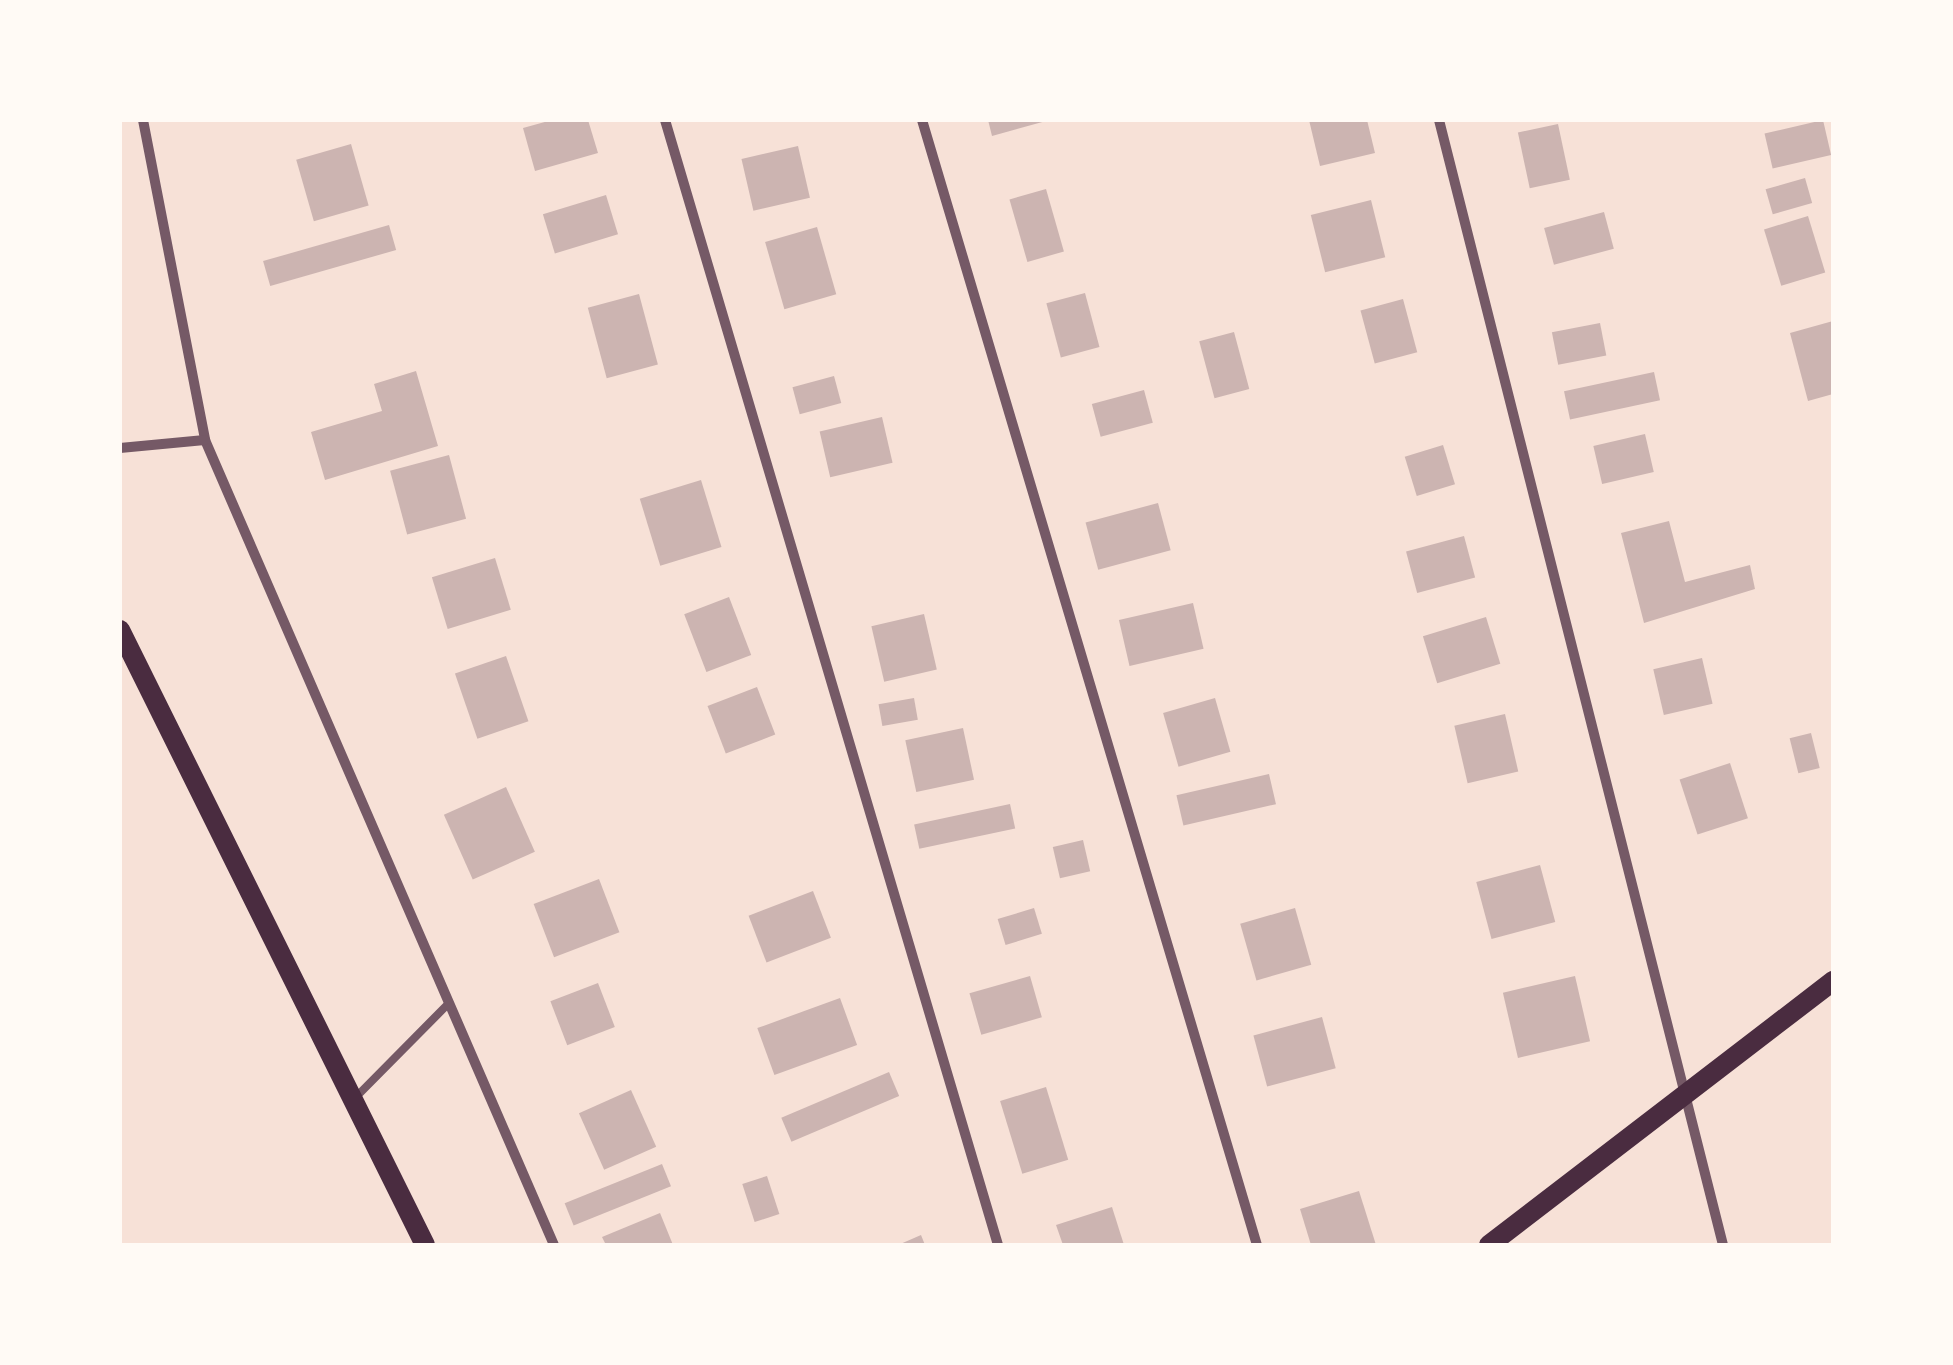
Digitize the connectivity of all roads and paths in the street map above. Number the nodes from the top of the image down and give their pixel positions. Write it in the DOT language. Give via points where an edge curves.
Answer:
graph roads {
  1 [pos="143,120"];
  2 [pos="665,120"];
  3 [pos="922,120"];
  4 [pos="1439,120"];
  5 [pos="205,440"];
  6 [pos="120,448"];
  7 [pos="120,630"];
  8 [pos="1833,981"];
  9 [pos="446,1006"];
  10 [pos="356,1098"];
  11 [pos="1679,1099"];
  12 [pos="425,1245"];
  13 [pos="554,1245"];
  14 [pos="998,1245"];
  15 [pos="1256,1245"];
  16 [pos="1489,1245"];
  17 [pos="1723,1245"];
  1 -- 5 [label="street"];
  2 -- 14 [label="street"];
  3 -- 15 [label="street"];
  4 -- 11 [label="street"];
  5 -- 6 [label="street"];
  5 -- 9 [label="street"];
  7 -- 10 [label="main road"];
  8 -- 11 [label="main road"];
  9 -- 10 [label="lane"];
  9 -- 13 [label="street"];
  10 -- 12 [label="main road"];
  11 -- 16 [label="main road"];
  11 -- 17 [label="street"];
}
